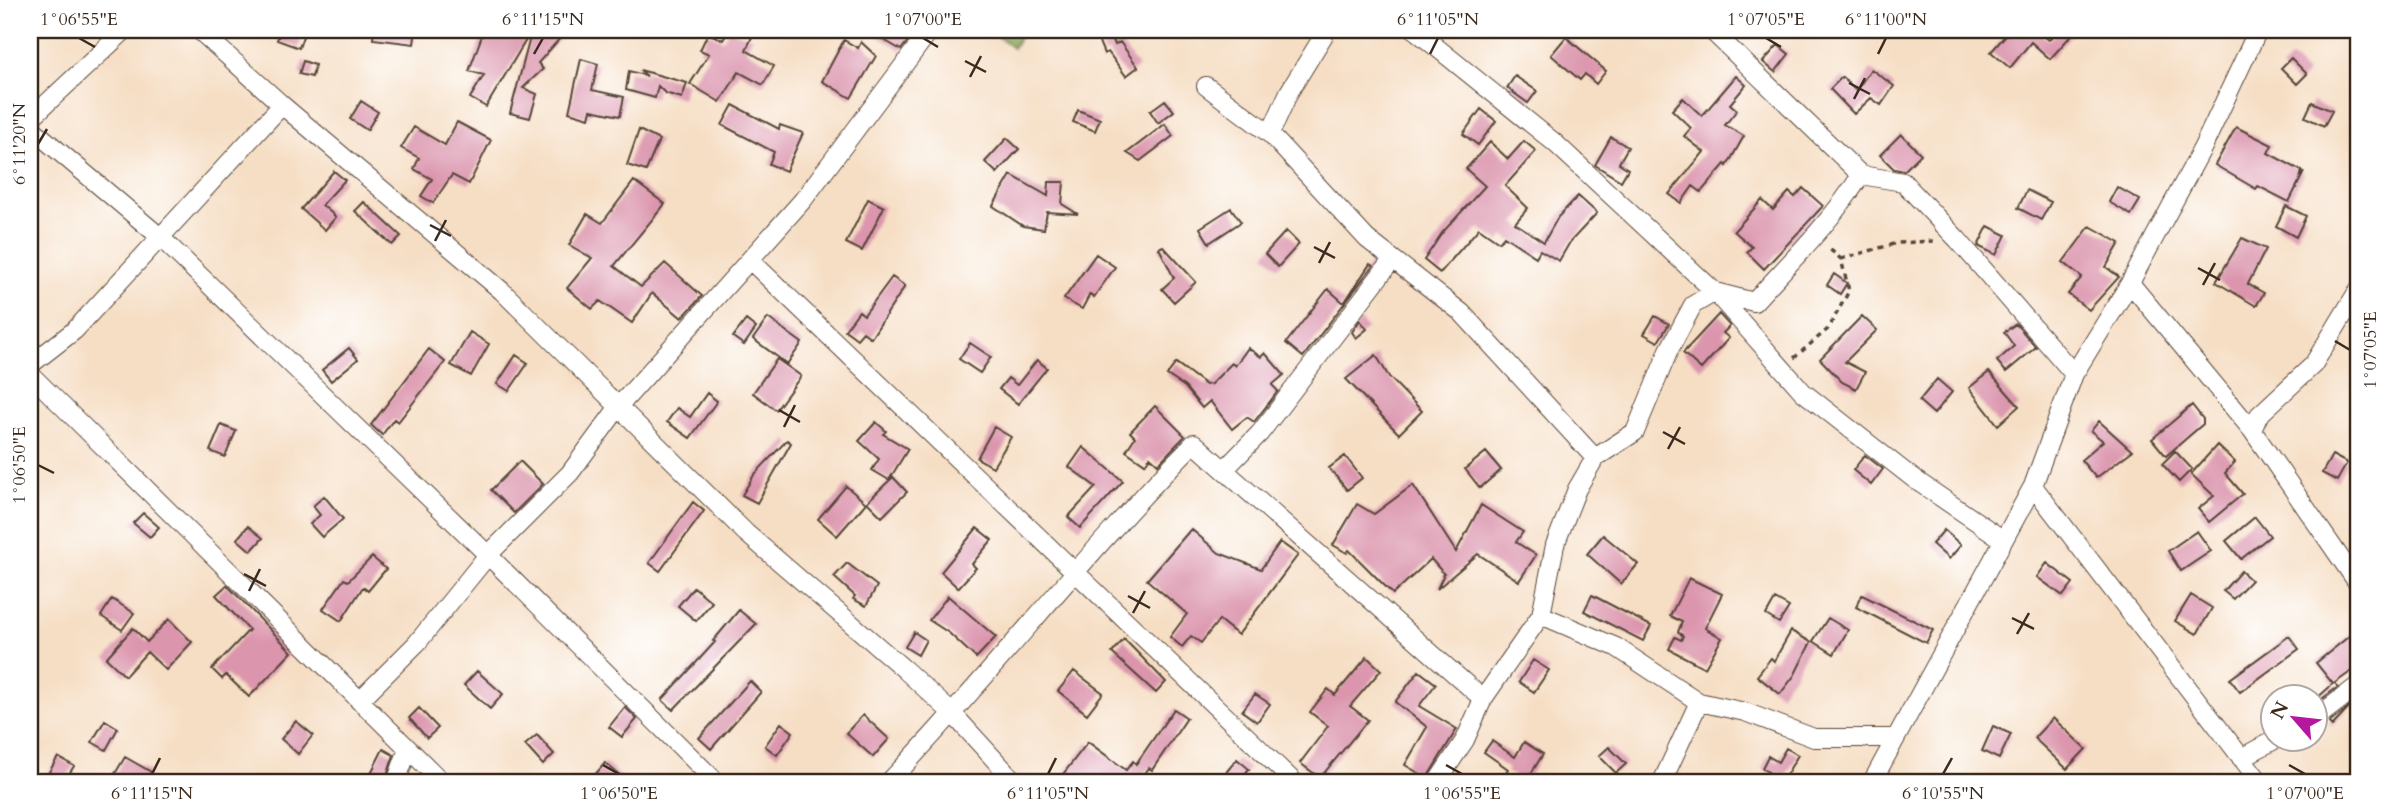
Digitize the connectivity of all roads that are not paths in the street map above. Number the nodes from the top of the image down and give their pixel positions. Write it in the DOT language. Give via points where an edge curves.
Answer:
graph roads {
  1 [pos="125,30"];
  2 [pos="199,30"];
  3 [pos="930,30"];
  4 [pos="1327,30"];
  5 [pos="1415,30"];
  6 [pos="1711,30"];
  7 [pos="2258,30"];
  8 [pos="1206,86"];
  9 [pos="282,105"];
  10 [pos="30,119"];
  11 [pos="30,127"];
  12 [pos="1270,134"];
  13 [pos="1861,174"];
  14 [pos="159,236"];
  15 [pos="750,260"];
  16 [pos="1392,260"];
  17 [pos="2130,283"];
  18 [pos="2359,289"];
  19 [pos="1715,292"];
  20 [pos="30,365"];
  21 [pos="30,374"];
  22 [pos="2074,374"];
  23 [pos="620,405"];
  24 [pos="2252,429"];
  25 [pos="1595,458"];
  26 [pos="1224,470"];
  27 [pos="2032,486"];
  28 [pos="2002,539"];
  29 [pos="488,555"];
  30 [pos="1075,570"];
  31 [pos="2359,585"];
  32 [pos="1541,615"];
  33 [pos="2359,685"];
  34 [pos="1483,699"];
  35 [pos="359,701"];
  36 [pos="1699,702"];
  37 [pos="2330,707"];
  38 [pos="953,714"];
  39 [pos="1896,738"];
  40 [pos="2260,748"];
  41 [pos="408,749"];
  42 [pos="2241,758"];
  43 [pos="396,782"];
  44 [pos="442,782"];
  45 [pos="716,782"];
  46 [pos="889,782"];
  47 [pos="1015,782"];
  48 [pos="1294,782"];
  49 [pos="1437,782"];
  50 [pos="1662,782"];
  51 [pos="1872,782"];
  52 [pos="2260,782"];
  1 -- 10 [label="street"];
  2 -- 9 [label="street"];
  3 -- 15 [label="street" via="803,201"];
  4 -- 12 [label="street" via="1289,92"];
  5 -- 19 [label="street" via="1555,143"];
  6 -- 13 [label="street"];
  7 -- 17 [label="street" via="2203,147"];
  8 -- 12 [label="street"];
  9 -- 14 [label="street"];
  9 -- 23 [label="street" via="502,291"];
  11 -- 14 [label="street"];
  12 -- 16 [label="street"];
  13 -- 19 [label="street" via="1841,206 1754,302"];
  13 -- 22 [label="street" via="1903,182"];
  14 -- 20 [label="street" via="75,330"];
  14 -- 29 [label="street"];
  15 -- 23 [label="street"];
  15 -- 30 [label="street"];
  16 -- 25 [label="street" via="1462,313"];
  16 -- 26 [label="street" via="1260,433"];
  17 -- 22 [label="street"];
  17 -- 24 [label="street"];
  18 -- 24 [label="street" via="2312,365 2259,415"];
  19 -- 25 [label="street" via="1693,306 1635,432"];
  19 -- 28 [label="street" via="1803,393 1914,479"];
  21 -- 35 [label="street"];
  22 -- 27 [label="street"];
  23 -- 29 [label="street" via="570,473"];
  23 -- 38 [label="street" via="746,533"];
  24 -- 31 [label="street"];
  25 -- 32 [label="street" via="1555,545"];
  26 -- 30 [label="street" via="1194,443"];
  26 -- 34 [label="street"];
  27 -- 28 [label="street"];
  27 -- 42 [label="street"];
  28 -- 39 [label="street"];
  29 -- 35 [label="street" via="417,643"];
  29 -- 45 [label="street"];
  30 -- 38 [label="street"];
  30 -- 48 [label="street"];
  32 -- 34 [label="street"];
  32 -- 36 [label="street" via="1616,648"];
  33 -- 37 [label="street"];
  34 -- 49 [label="street" via="1465,740"];
  35 -- 41 [label="street"];
  36 -- 39 [label="street" via="1745,712 1814,738"];
  36 -- 50 [label="street"];
  38 -- 46 [label="street"];
  38 -- 47 [label="street"];
  39 -- 51 [label="street"];
  40 -- 42 [label="street"];
  41 -- 43 [label="street"];
  41 -- 44 [label="street"];
  42 -- 52 [label="street"];
}
